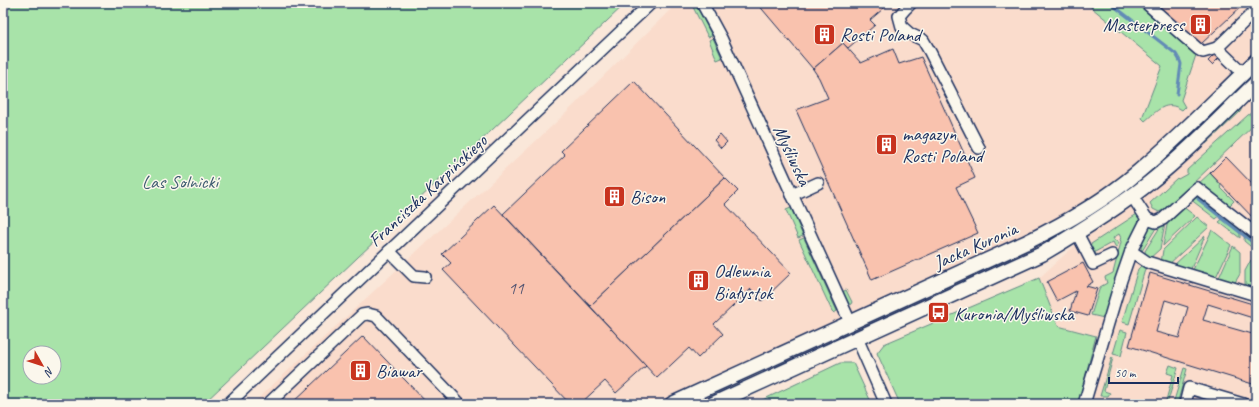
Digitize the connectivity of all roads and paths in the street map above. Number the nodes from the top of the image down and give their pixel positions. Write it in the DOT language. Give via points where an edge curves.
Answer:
graph roads {
  1 [pos="651,3"];
  2 [pos="702,3"];
  3 [pos="911,3"];
  4 [pos="1146,3"];
  5 [pos="1256,10"];
  6 [pos="1217,48"];
  7 [pos="1256,61"];
  8 [pos="1243,73"];
  9 [pos="1255,85"];
  10 [pos="979,148"];
  11 [pos="818,182"];
  12 [pos="792,195"];
  13 [pos="1132,196"];
  14 [pos="1147,219"];
  15 [pos="1077,233"];
  16 [pos="1256,234"];
  17 [pos="389,251"];
  18 [pos="1131,251"];
  19 [pos="1112,255"];
  20 [pos="425,277"];
  21 [pos="1256,295"];
  22 [pos="850,322"];
  23 [pos="857,338"];
  24 [pos="228,404"];
  25 [pos="268,404"];
  26 [pos="460,404"];
  27 [pos="672,404"];
  28 [pos="713,404"];
  29 [pos="886,404"];
  30 [pos="1084,404"];
  31 [pos="1185,404"];
  32 [pos="1243,404"];
  1 -- 17 [label="street, Franciszka Karpińskiego"];
  2 -- 12 [label="street, Myśliwska" via="721,38"];
  3 -- 10 [label="street" via="900,16 902,27 923,40"];
  4 -- 6 [label="street" via="1198,49 1204,52"];
  5 -- 6 [label="street"];
  6 -- 8 [label="street"];
  7 -- 8 [label="main road, Jacka Kuronia"];
  8 -- 9 [label="main road"];
  8 -- 22 [label="main road, Jacka Kuronia" via="1137,173 1088,208 1028,242"];
  9 -- 13 [label="main road, Jacka Kuronia" via="1196,142"];
  11 -- 12 [label="street"];
  12 -- 22 [label="street, Myśliwska"];
  13 -- 14 [label="street"];
  13 -- 15 [label="main road, Jacka Kuronia"];
  14 -- 16 [label="street" via="1156,222 1163,219 1197,188"];
  14 -- 18 [label="street"];
  15 -- 19 [label="street" via="1093,264"];
  15 -- 23 [label="main road, Jacka Kuronia" via="1042,254"];
  17 -- 20 [label="street" via="414,276"];
  17 -- 24 [label="street, Franciszka Karpińskiego"];
  18 -- 21 [label="street" via="1147,262"];
  18 -- 30 [label="street"];
  22 -- 23 [label="main road"];
  22 -- 27 [label="main road, Jacka Kuronia"];
  23 -- 28 [label="main road, Jacka Kuronia"];
  23 -- 29 [label="street"];
  25 -- 26 [label="street" via="362,315 368,314 376,316"];
  31 -- 32 [label="street" via="1190,388"];
}
